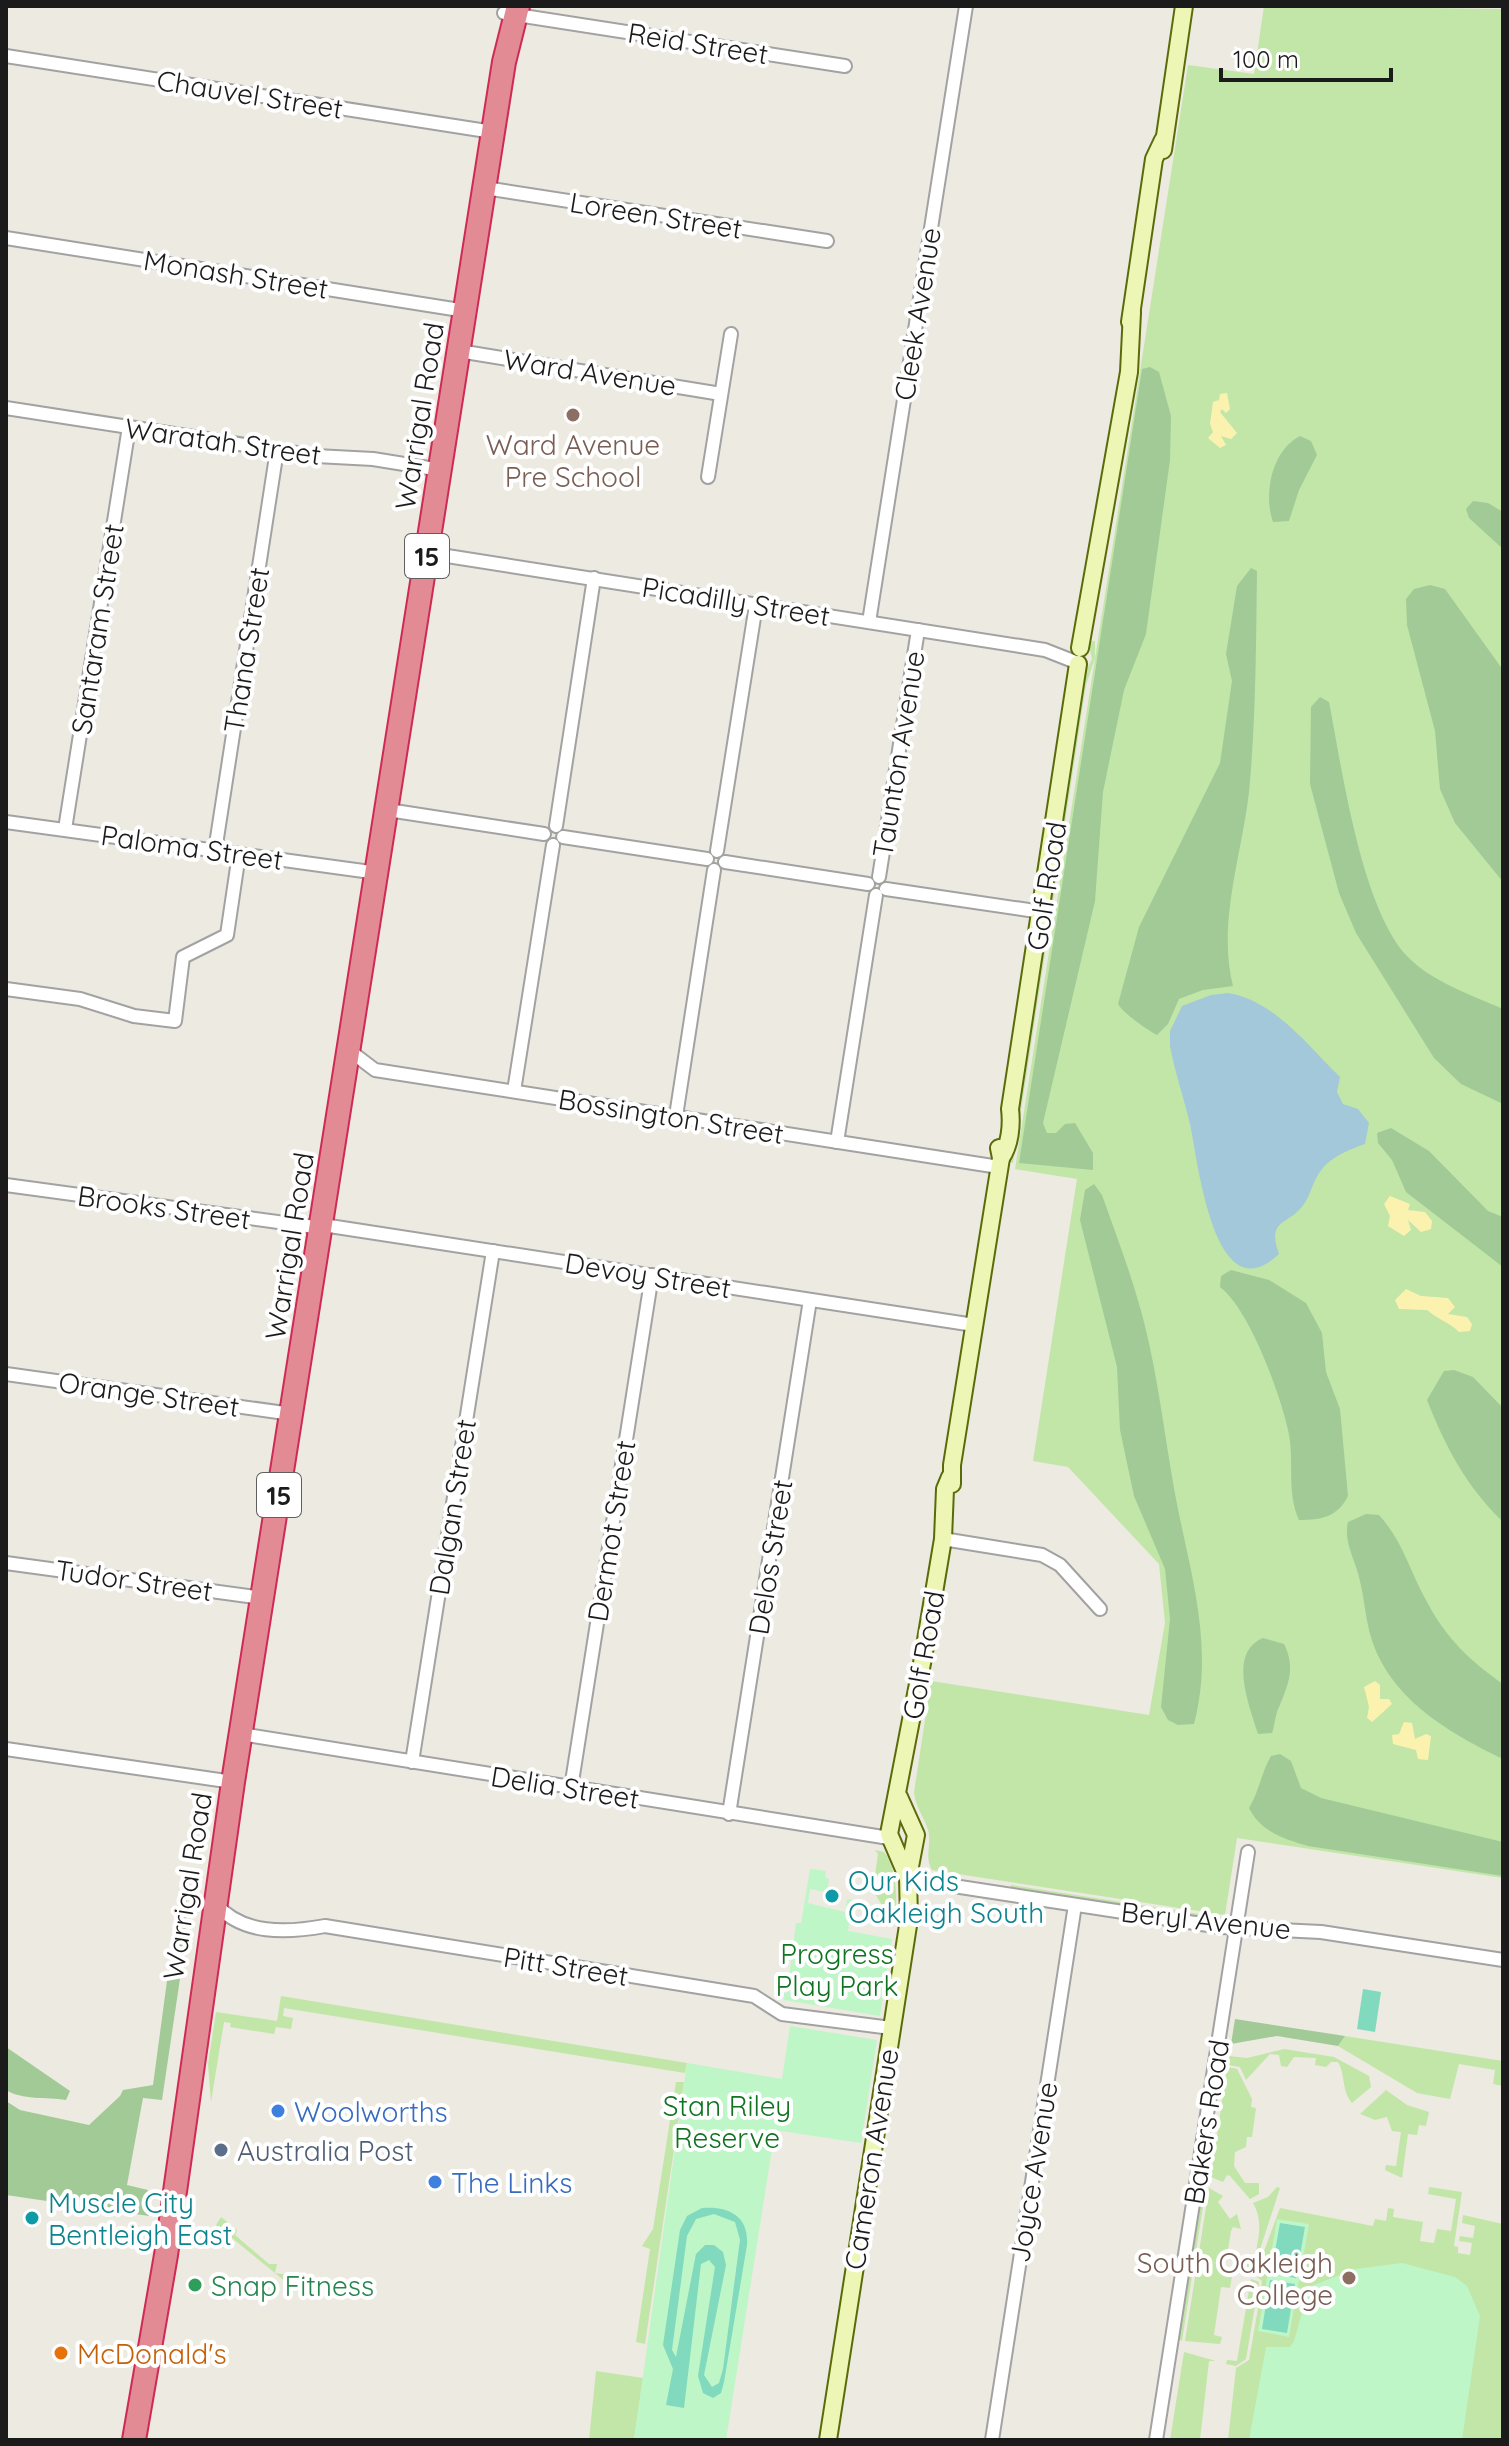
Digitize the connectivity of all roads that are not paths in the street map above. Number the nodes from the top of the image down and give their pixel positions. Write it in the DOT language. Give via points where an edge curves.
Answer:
graph roads {
  1 [pos="966,6"];
  2 [pos="1184,6"];
  3 [pos="511,10"];
  4 [pos="6,56"];
  5 [pos="845,66"];
  6 [pos="493,132"];
  7 [pos="485,188"];
  8 [pos="6,238"];
  9 [pos="827,241"];
  10 [pos="466,311"];
  11 [pos="731,334"];
  12 [pos="459,351"];
  13 [pos="721,394"];
  14 [pos="6,408"];
  15 [pos="129,427"];
  16 [pos="277,450"];
  17 [pos="441,470"];
  18 [pos="708,477"];
  19 [pos="428,553"];
  20 [pos="594,578"];
  21 [pos="756,605"];
  22 [pos="869,622"];
  23 [pos="918,630"];
  24 [pos="1077,655"];
  25 [pos="388,810"];
  26 [pos="6,822"];
  27 [pos="65,829"];
  28 [pos="554,835"];
  29 [pos="215,851"];
  30 [pos="239,854"];
  31 [pos="716,861"];
  32 [pos="378,873"];
  33 [pos="877,886"];
  34 [pos="1042,912"];
  35 [pos="6,989"];
  36 [pos="350,1051"];
  37 [pos="514,1091"];
  38 [pos="676,1116"];
  39 [pos="837,1142"];
  40 [pos="1000,1163"];
  41 [pos="6,1185"];
  42 [pos="322,1227"];
  43 [pos="493,1251"];
  44 [pos="652,1275"];
  45 [pos="810,1300"];
  46 [pos="974,1325"];
  47 [pos="6,1374"];
  48 [pos="292,1414"];
  49 [pos="943,1539"];
  50 [pos="6,1563"];
  51 [pos="262,1598"];
  52 [pos="1100,1609"];
  53 [pos="241,1734"];
  54 [pos="6,1749"];
  55 [pos="412,1762"];
  56 [pos="233,1782"];
  57 [pos="571,1788"];
  58 [pos="899,1797"];
  59 [pos="729,1814"];
  60 [pos="912,1828"];
  61 [pos="892,1839"];
  62 [pos="913,1848"];
  63 [pos="1248,1852"];
  64 [pos="908,1878"];
  65 [pos="215,1904"];
  66 [pos="1075,1905"];
  67 [pos="236,1923"];
  68 [pos="1236,1927"];
  69 [pos="210,1939"];
  70 [pos="1503,1960"];
  71 [pos="891,2028"];
  72 [pos="134,2440"];
  73 [pos="828,2440"];
  74 [pos="992,2440"];
  75 [pos="1156,2440"];
  1 -- 22 [label="street, Cleek Avenue"];
  2 -- 24 [label="street, Golf Road"];
  3 -- 5 [label="street, Reid Street"];
  3 -- 6 [label="highway, Warrigal Road / 15"];
  4 -- 6 [label="street, Chauvel Street"];
  6 -- 7 [label="highway, Warrigal Road / 15"];
  7 -- 9 [label="street, Loreen Street"];
  7 -- 10 [label="highway, Warrigal Road / 15"];
  8 -- 10 [label="street, Monash Street"];
  10 -- 12 [label="highway, Warrigal Road / 15"];
  11 -- 13 [label="street"];
  12 -- 13 [label="street, Ward Avenue"];
  12 -- 17 [label="highway, Warrigal Road / 15"];
  13 -- 18 [label="street"];
  14 -- 15 [label="street, Waratah Street"];
  15 -- 16 [label="street, Waratah Street"];
  15 -- 27 [label="street, Santaram Street"];
  16 -- 17 [label="street, Waratah Street"];
  16 -- 29 [label="street, Thana Street"];
  17 -- 19 [label="highway, Warrigal Road / 15"];
  19 -- 20 [label="street, Picadilly Street"];
  19 -- 25 [label="highway, Warrigal Road / 15"];
  20 -- 21 [label="street, Picadilly Street"];
  20 -- 28 [label="street"];
  21 -- 22 [label="street, Picadilly Street"];
  21 -- 31 [label="street"];
  22 -- 23 [label="street, Picadilly Street"];
  23 -- 24 [label="street, Picadilly Street"];
  23 -- 33 [label="street, Taunton Avenue"];
  24 -- 34 [label="street, Golf Road"];
  25 -- 28 [label="street"];
  25 -- 32 [label="highway, Warrigal Road / 15"];
  26 -- 27 [label="street, Paloma Street"];
  27 -- 29 [label="street, Paloma Street"];
  28 -- 31 [label="street"];
  28 -- 37 [label="street"];
  29 -- 30 [label="street, Paloma Street"];
  30 -- 32 [label="street, Paloma Street"];
  30 -- 35 [label="street" via="227,935 183,957 175,1021"];
  31 -- 33 [label="street"];
  31 -- 38 [label="street"];
  32 -- 36 [label="highway, Warrigal Road / 15"];
  33 -- 34 [label="street"];
  33 -- 39 [label="street, Taunton Avenue"];
  34 -- 40 [label="street, Golf Road"];
  36 -- 37 [label="street, Bossington Street" via="375,1070"];
  36 -- 42 [label="highway, Warrigal Road / 15"];
  37 -- 38 [label="street, Bossington Street"];
  38 -- 39 [label="street, Bossington Street"];
  39 -- 40 [label="street, Bossington Street"];
  40 -- 46 [label="street, Golf Road"];
  41 -- 42 [label="street, Brooks Street"];
  42 -- 43 [label="street, Devoy Street"];
  42 -- 48 [label="highway, Warrigal Road / 15"];
  43 -- 44 [label="street, Devoy Street"];
  43 -- 55 [label="street, Dalgan Street"];
  44 -- 45 [label="street, Devoy Street"];
  44 -- 57 [label="street, Dermot Street"];
  45 -- 46 [label="street, Devoy Street"];
  45 -- 59 [label="street, Delos Street"];
  46 -- 49 [label="street, Golf Road"];
  47 -- 48 [label="street, Orange Street"];
  48 -- 51 [label="highway, Warrigal Road / 15"];
  49 -- 52 [label="street" via="1042,1555 1060,1565"];
  49 -- 58 [label="street, Golf Road"];
  50 -- 51 [label="street, Tudor Street"];
  51 -- 53 [label="highway, Warrigal Road / 15"];
  53 -- 55 [label="street, Delia Street"];
  53 -- 56 [label="highway, Warrigal Road / 15"];
  54 -- 56 [label="street"];
  55 -- 57 [label="street, Delia Street"];
  56 -- 65 [label="highway, Warrigal Road / 15"];
  57 -- 59 [label="street, Delia Street"];
  58 -- 60 [label="street"];
  58 -- 61 [label="street, Golf Road"];
  59 -- 61 [label="street, Delia Street"];
  60 -- 61 [label="street" via="903,1824"];
  60 -- 62 [label="street, Cameron Avenue"];
  61 -- 62 [label="street" via="906,1852"];
  61 -- 64 [label="street, Cameron Avenue"];
  62 -- 64 [label="street, Cameron Avenue"];
  63 -- 68 [label="street, Bakers Road"];
  64 -- 66 [label="street, Beryl Avenue"];
  64 -- 71 [label="street, Cameron Avenue" via="909,1919"];
  65 -- 67 [label="street"];
  65 -- 69 [label="highway, Warrigal Road / 15"];
  66 -- 68 [label="street, Beryl Avenue"];
  66 -- 74 [label="street, Joyce Avenue"];
  67 -- 69 [label="street"];
  67 -- 71 [label="street, Pitt Street" via="293,1932 325,1926 754,1996 782,2014"];
  68 -- 70 [label="street, Beryl Avenue" via="1321,1932"];
  68 -- 75 [label="street, Bakers Road"];
  69 -- 72 [label="highway, Warrigal Road / 15"];
  71 -- 73 [label="street, Cameron Avenue"];
}
